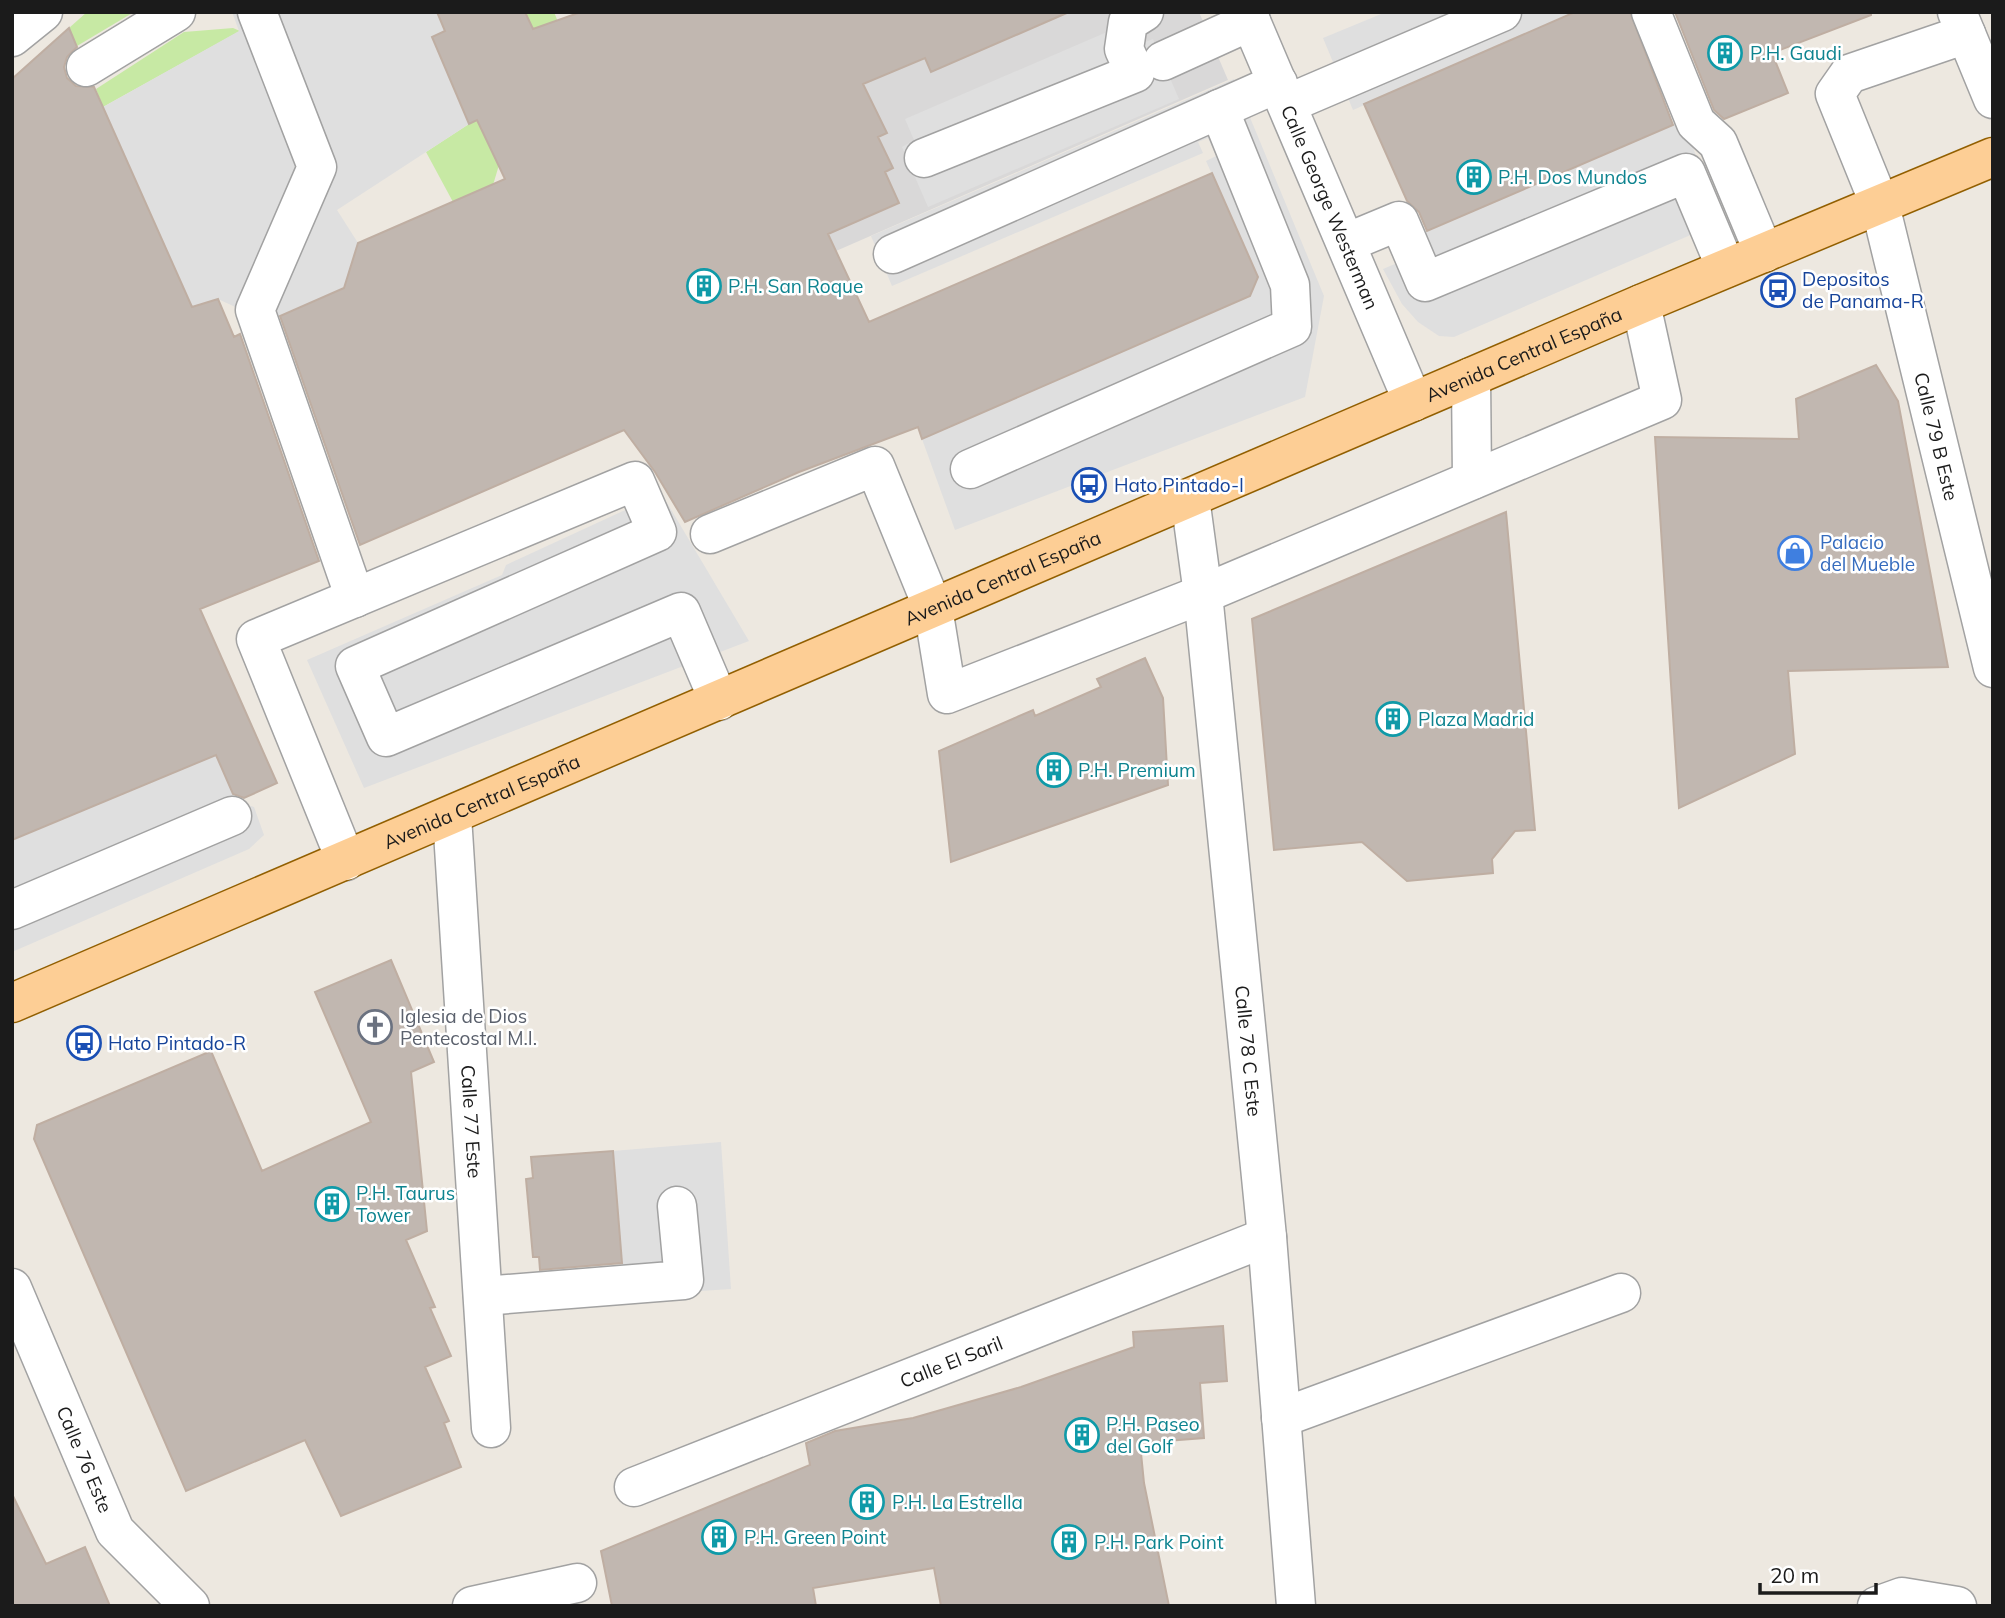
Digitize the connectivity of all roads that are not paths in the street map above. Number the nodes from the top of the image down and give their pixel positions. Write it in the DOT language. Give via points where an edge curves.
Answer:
graph roads {
  1 [pos="43,12"];
  2 [pos="176,12"];
  3 [pos="257,12"];
  4 [pos="1144,12"];
  5 [pos="1502,12"];
  6 [pos="1651,12"];
  7 [pos="1249,17"];
  8 [pos="1961,23"];
  9 [pos="12,37"];
  10 [pos="1163,61"];
  11 [pos="86,67"];
  12 [pos="1282,93"];
  13 [pos="1993,99"];
  14 [pos="1219,109"];
  15 [pos="1993,157"];
  16 [pos="924,158"];
  17 [pos="1880,205"];
  18 [pos="1346,243"];
  19 [pos="1764,253"];
  20 [pos="893,254"];
  21 [pos="1726,268"];
  22 [pos="1641,304"];
  23 [pos="1471,377"];
  24 [pos="1413,402"];
  25 [pos="970,468"];
  26 [pos="1472,481"];
  27 [pos="1191,498"];
  28 [pos="710,534"];
  29 [pos="1203,594"];
  30 [pos="355,598"];
  31 [pos="933,608"];
  32 [pos="1993,668"];
  33 [pos="719,701"];
  34 [pos="232,816"];
  35 [pos="452,816"];
  36 [pos="346,861"];
  37 [pos="12,910"];
  38 [pos="12,1003"];
  39 [pos="677,1206"];
  40 [pos="1267,1237"];
  41 [pos="12,1288"];
  42 [pos="1621,1293"];
  43 [pos="483,1296"];
  44 [pos="1281,1418"];
  45 [pos="491,1428"];
  46 [pos="634,1487"];
  47 [pos="578,1583"];
  48 [pos="190,1606"];
  49 [pos="472,1606"];
  50 [pos="1296,1606"];
  51 [pos="1877,1606"];
  52 [pos="1957,1606"];
  1 -- 9 [label="street"];
  2 -- 11 [label="street"];
  3 -- 30 [label="street" via="317,167 255,310"];
  4 -- 16 [label="street" via="1128,22 1125,49 1135,73"];
  5 -- 12 [label="street"];
  6 -- 19 [label="street" via="1696,123 1718,143"];
  7 -- 10 [label="street"];
  7 -- 12 [label="street, Calle George Westerman"];
  8 -- 13 [label="street"];
  8 -- 17 [label="street, Calle 79 B Este" via="1849,74 1835,94"];
  12 -- 14 [label="street"];
  12 -- 18 [label="street, Calle George Westerman"];
  14 -- 20 [label="street"];
  14 -- 25 [label="street" via="1290,285 1292,327"];
  15 -- 17 [label="main road, Avenida Central España"];
  17 -- 19 [label="main road, Avenida Central España"];
  17 -- 32 [label="street, Calle 79 B Este"];
  18 -- 21 [label="street" via="1399,221 1425,282 1686,173"];
  18 -- 24 [label="street, Calle George Westerman"];
  19 -- 21 [label="main road, Avenida Central España"];
  21 -- 22 [label="main road, Avenida Central España"];
  22 -- 23 [label="main road, Avenida Central España"];
  22 -- 26 [label="street" via="1662,400"];
  23 -- 24 [label="main road, Avenida Central España"];
  23 -- 26 [label="street"];
  24 -- 27 [label="main road, Avenida Central España"];
  26 -- 29 [label="street"];
  27 -- 29 [label="street, Calle 78 C Este"];
  27 -- 31 [label="main road, Avenida Central España"];
  28 -- 31 [label="street" via="875,466"];
  29 -- 31 [label="street" via="947,695"];
  29 -- 40 [label="street, Calle 78 C Este"];
  30 -- 33 [label="street" via="635,481 657,533 355,666 386,737 681,612"];
  30 -- 36 [label="street" via="256,639"];
  31 -- 33 [label="main road, Avenida Central España"];
  33 -- 35 [label="main road, Avenida Central España"];
  34 -- 37 [label="street"];
  35 -- 36 [label="main road, Avenida Central España"];
  35 -- 43 [label="street, Calle 77 Este"];
  36 -- 38 [label="main road, Avenida Central España"];
  39 -- 43 [label="street" via="684,1280"];
  40 -- 44 [label="street, Calle 78 C Este"];
  40 -- 46 [label="street, Calle El Saril"];
  41 -- 48 [label="street, Calle 76 Este" via="115,1531"];
  42 -- 44 [label="street"];
  43 -- 45 [label="street, Calle 77 Este"];
  44 -- 50 [label="street, Calle 78 C Este"];
  47 -- 49 [label="street"];
  51 -- 52 [label="street" via="1902,1597"];
}
